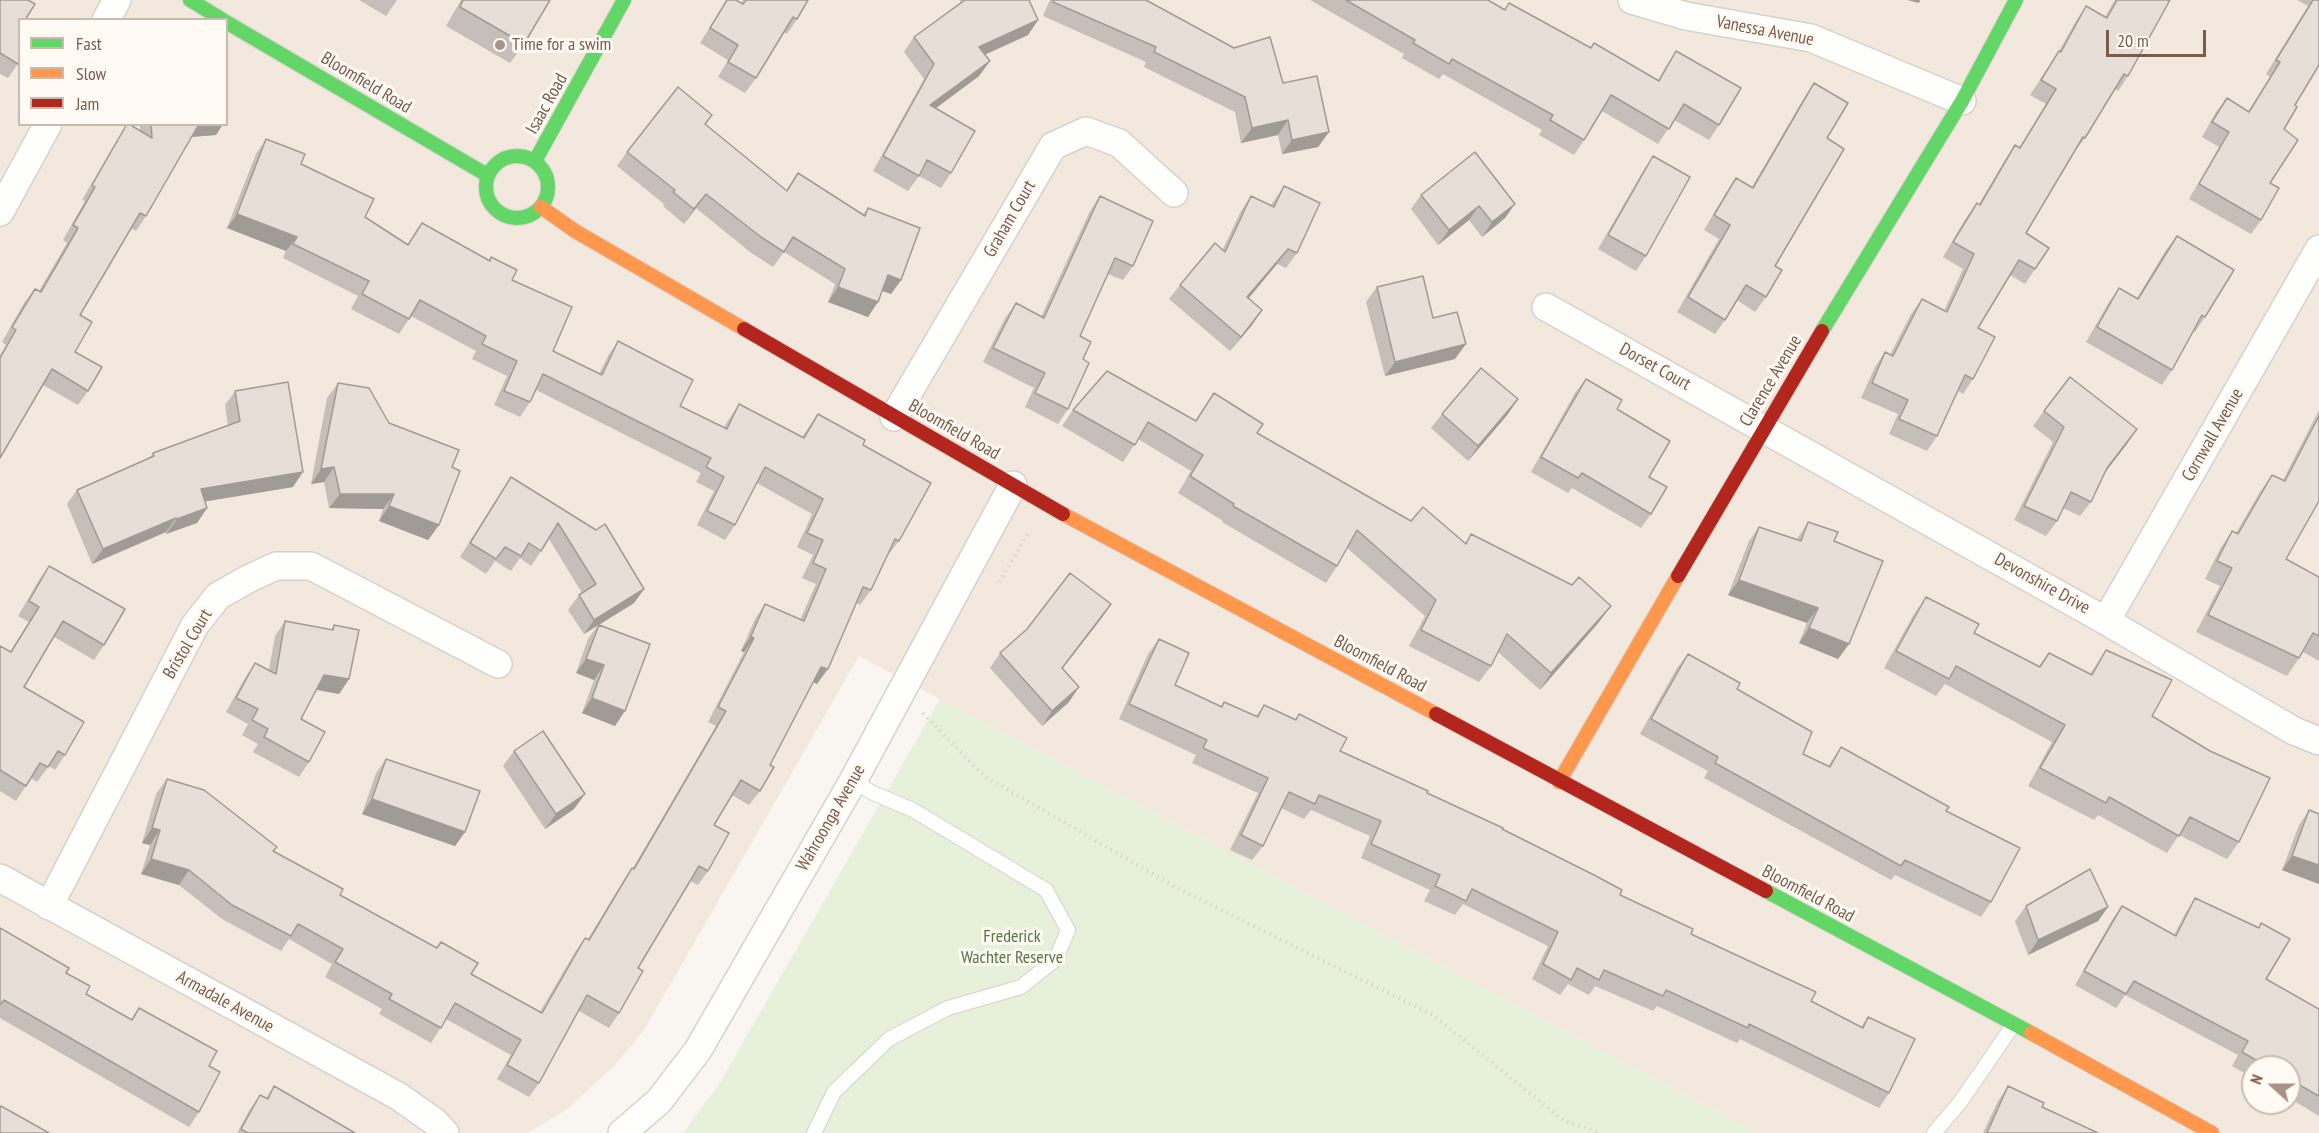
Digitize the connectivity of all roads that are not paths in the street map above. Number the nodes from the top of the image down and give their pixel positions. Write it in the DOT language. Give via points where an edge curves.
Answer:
graph roads {
  1 [pos="117,0"];
  2 [pos="190,0"];
  3 [pos="624,0"];
  4 [pos="1632,0"];
  5 [pos="2016,0"];
  6 [pos="107,18"];
  7 [pos="220,18"];
  8 [pos="228,23"];
  9 [pos="1962,101"];
  10 [pos="47,126"];
  11 [pos="535,161"];
  12 [pos="487,175"];
  13 [pos="1174,193"];
  14 [pos="541,207"];
  15 [pos="0,212"];
  16 [pos="2319,249"];
  17 [pos="1546,307"];
  18 [pos="894,417"];
  19 [pos="1764,428"];
  20 [pos="1013,485"];
  21 [pos="2106,621"];
  22 [pos="498,664"];
  23 [pos="2319,741"];
  24 [pos="853,781"];
  25 [pos="1559,782"];
  26 [pos="0,878"];
  27 [pos="49,906"];
  28 [pos="2014,1024"];
  29 [pos="445,1133"];
  30 [pos="622,1133"];
  31 [pos="814,1133"];
  32 [pos="1934,1133"];
  33 [pos="2212,1133"];
  1 -- 6 [label="street"];
  2 -- 7 [label="street, Bloomfield Road"];
  3 -- 11 [label="street, Isaac Road"];
  4 -- 9 [label="street, Vanessa Avenue" via="1686,16 1811,38"];
  5 -- 9 [label="street, Clarence Avenue"];
  8 -- 12 [label="street, Bloomfield Road"];
  9 -- 19 [label="street, Clarence Avenue"];
  10 -- 15 [label="street"];
  11 -- 12 [label="street" via="508,156"];
  11 -- 14 [label="street" via="543,168 548,188"];
  12 -- 14 [label="street" via="485,192 492,206 504,216 520,219"];
  13 -- 18 [label="street, Graham Court" via="1119,143 1086,131 1053,146"];
  14 -- 18 [label="street, Bloomfield Road" via="575,231"];
  16 -- 21 [label="street, Cornwall Avenue"];
  17 -- 19 [label="street, Dorset Court"];
  18 -- 20 [label="street, Bloomfield Road"];
  19 -- 21 [label="street, Devonshire Drive"];
  19 -- 25 [label="street, Clarence Avenue"];
  20 -- 24 [label="street, Wahroonga Avenue"];
  20 -- 25 [label="street, Bloomfield Road"];
  21 -- 23 [label="street, Devonshire Drive" via="2294,731"];
  22 -- 27 [label="street, Bristol Court" via="311,566 276,566 248,579 218,596 195,625"];
  24 -- 30 [label="street, Wahroonga Avenue" via="698,1050 659,1101"];
  24 -- 31 [label="lane" via="913,810 1046,890 1068,930 1056,959 1021,987 948,1008 889,1039 834,1092"];
  25 -- 28 [label="street, Bloomfield Road"];
  26 -- 27 [label="street, Armadale Avenue"];
  27 -- 29 [label="street, Armadale Avenue" via="398,1096"];
  28 -- 32 [label="lane"];
  28 -- 33 [label="street, Bloomfield Road"];
}
